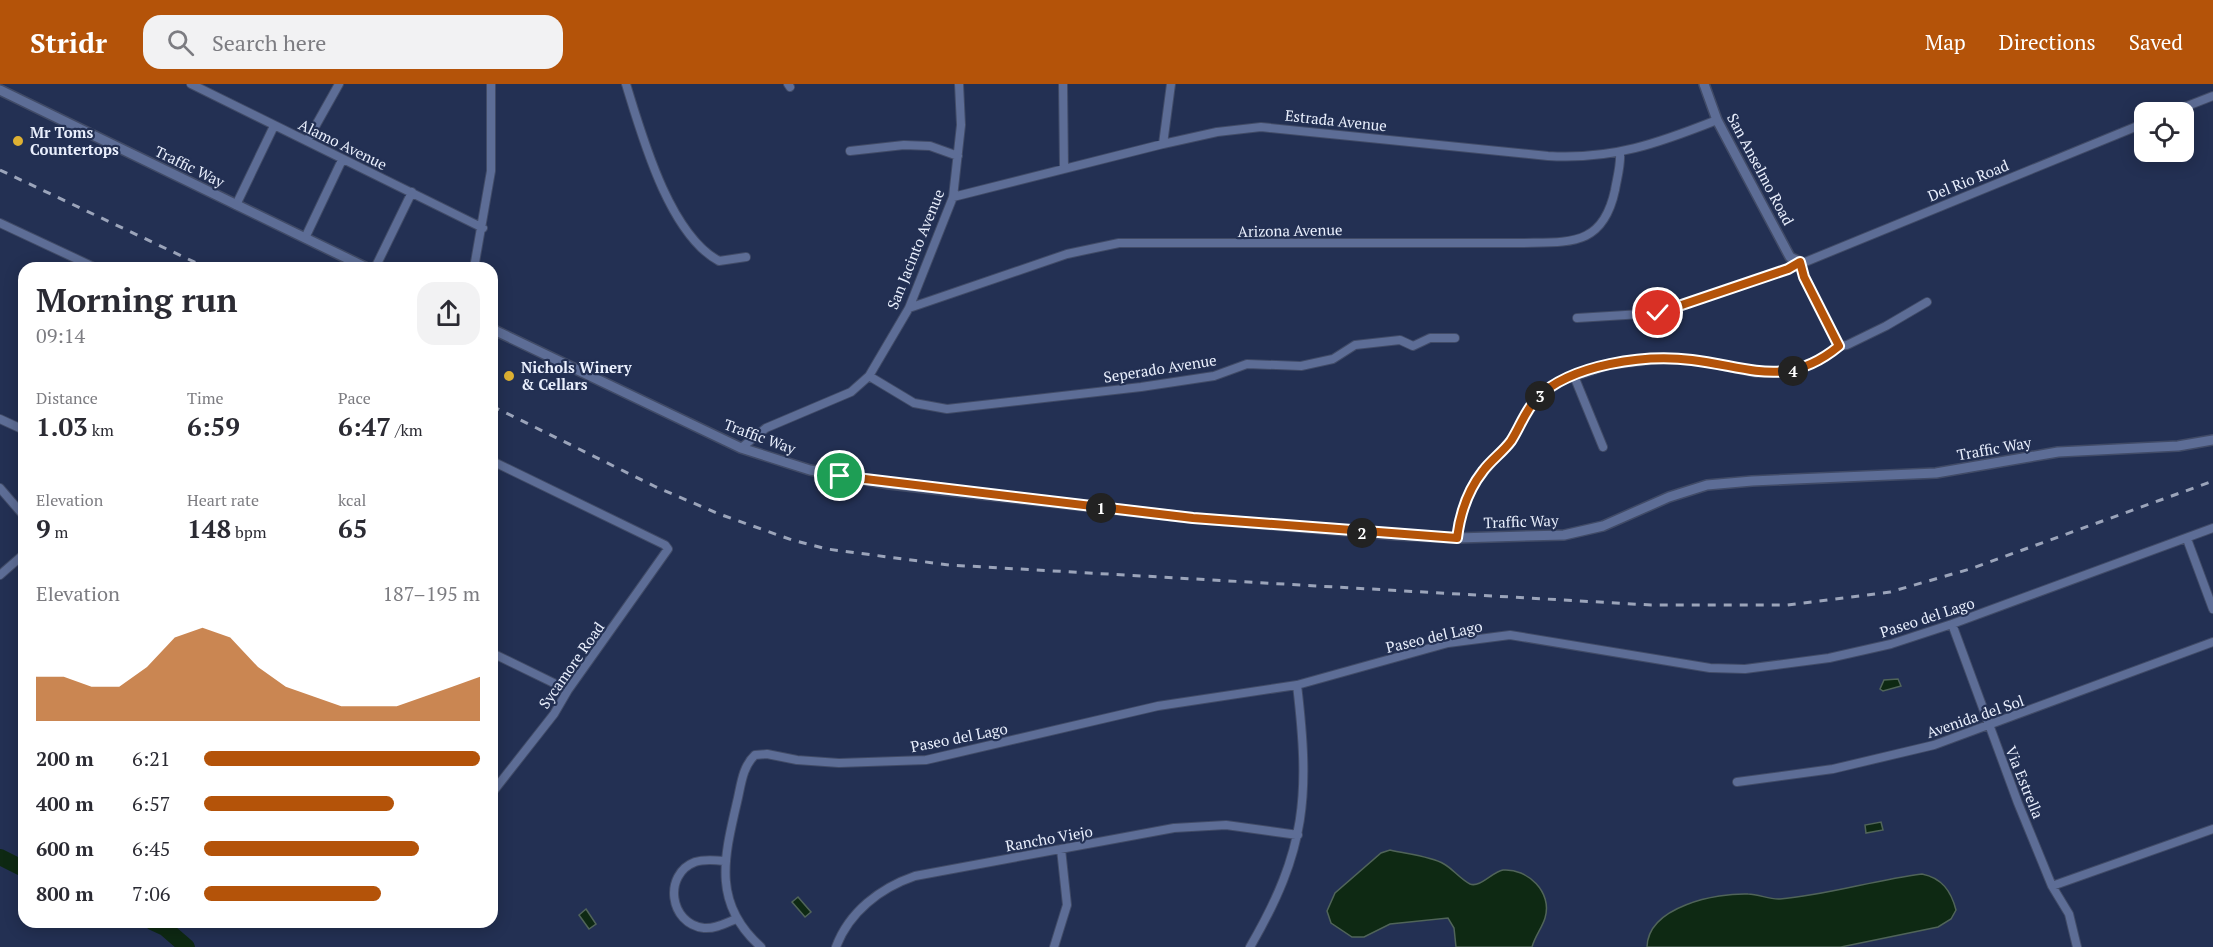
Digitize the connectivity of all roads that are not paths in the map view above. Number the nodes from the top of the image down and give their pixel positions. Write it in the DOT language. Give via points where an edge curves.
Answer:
graph roads {
  1 [pos="339,84"];
  2 [pos="491,84"];
  3 [pos="626,84"];
  4 [pos="959,84"];
  5 [pos="1063,84"];
  6 [pos="1170,84"];
  7 [pos="1704,84"];
  8 [pos="195,85"];
  9 [pos="0,90"];
  10 [pos="2213,96"];
  11 [pos="2194,103"];
  12 [pos="1717,120"];
  13 [pos="274,126"];
  14 [pos="2134,127"];
  15 [pos="307,141"];
  16 [pos="1163,144"];
  17 [pos="850,151"];
  18 [pos="1620,153"];
  19 [pos="958,156"];
  20 [pos="342,160"];
  21 [pos="1064,170"];
  22 [pos="412,192"];
  23 [pos="953,197"];
  24 [pos="236,205"];
  25 [pos="0,223"];
  26 [pos="483,228"];
  27 [pos="305,238"];
  28 [pos="746,257"];
  29 [pos="83,262"];
  30 [pos="355,262"];
  31 [pos="378,262"];
  32 [pos="475,262"];
  33 [pos="1800,262"];
  34 [pos="1927,302"];
  35 [pos="909,308"];
  36 [pos="1577,318"];
  37 [pos="498,332"];
  38 [pos="1455,338"];
  39 [pos="1839,346"];
  40 [pos="870,376"];
  41 [pos="1574,376"];
  42 [pos="0,419"];
  43 [pos="18,427"];
  44 [pos="2213,440"];
  45 [pos="1603,447"];
  46 [pos="741,448"];
  47 [pos="498,464"];
  48 [pos="0,488"];
  49 [pos="18,509"];
  50 [pos="2213,528"];
  51 [pos="1457,538"];
  52 [pos="2187,539"];
  53 [pos="18,559"];
  54 [pos="0,575"];
  55 [pos="2213,609"];
  56 [pos="1952,624"];
  57 [pos="2213,642"];
  58 [pos="498,656"];
  59 [pos="1297,685"];
  60 [pos="568,690"];
  61 [pos="1988,726"];
  62 [pos="1737,782"];
  63 [pos="498,786"];
  64 [pos="2213,830"];
  65 [pos="1298,835"];
  66 [pos="1061,849"];
  67 [pos="724,861"];
  68 [pos="2052,886"];
  69 [pos="736,919"];
  70 [pos="761,947"];
  71 [pos="836,947"];
  72 [pos="1054,947"];
  73 [pos="1250,947"];
  74 [pos="2077,947"];
  1 -- 15 [label="street"];
  2 -- 26 [label="street" via="491,171"];
  3 -- 28 [label="street" via="648,154 693,242 719,261"];
  4 -- 19 [label="street, San Jacinto Avenue" via="962,109"];
  5 -- 21 [label="street"];
  6 -- 16 [label="street"];
  7 -- 12 [label="street, San Anselmo Road"];
  8 -- 13 [label="street, Alamo Avenue"];
  9 -- 24 [label="street, Traffic Way"];
  10 -- 11 [label="street"];
  12 -- 18 [label="street, Estrada Avenue"];
  12 -- 33 [label="street, San Anselmo Road" via="1790,257"];
  13 -- 15 [label="street, Alamo Avenue"];
  13 -- 24 [label="street"];
  14 -- 33 [label="street, Del Rio Road"];
  15 -- 20 [label="street, Alamo Avenue"];
  16 -- 18 [label="street, Estrada Avenue" via="1261,127 1558,156"];
  16 -- 21 [label="street, Estrada Avenue"];
  17 -- 19 [label="street" via="930,146"];
  18 -- 35 [label="street, Arizona Avenue" via="1611,207 1595,231 1579,239 1523,243 1119,243 1067,254"];
  19 -- 23 [label="street, San Jacinto Avenue"];
  20 -- 22 [label="street, Alamo Avenue"];
  20 -- 27 [label="street"];
  21 -- 23 [label="street, Estrada Avenue"];
  22 -- 26 [label="street, Alamo Avenue"];
  22 -- 31 [label="street"];
  23 -- 35 [label="street, San Jacinto Avenue"];
  24 -- 27 [label="street, Traffic Way"];
  25 -- 29 [label="street"];
  26 -- 32 [label="street"];
  27 -- 30 [label="street, Traffic Way"];
  33 -- 36 [label="street" via="1658,313"];
  33 -- 39 [label="street"];
  34 -- 39 [label="street" via="1877,331"];
  35 -- 40 [label="street, San Jacinto Avenue"];
  37 -- 46 [label="street, Traffic Way"];
  38 -- 40 [label="street, Seperado Avenue" via="1430,338 1413,346 1400,340 1355,345 1333,359 1301,366 1247,364 1214,376 947,409 914,403"];
  39 -- 41 [label="street" via="1814,362 1782,373 1757,373 1677,358 1631,361"];
  40 -- 46 [label="street, San Jacinto Avenue" via="851,392 766,428"];
  41 -- 45 [label="street"];
  41 -- 51 [label="street" via="1554,384 1536,400 1511,440 1483,471 1459,519"];
  42 -- 43 [label="street"];
  44 -- 51 [label="street, Traffic Way" via="2178,446 2058,452 1936,473 1707,485 1583,532 1542,537"];
  46 -- 51 [label="street, Traffic Way" via="810,470 889,484 1193,518"];
  47 -- 60 [label="street, Sycamore Road" via="668,549"];
  48 -- 49 [label="street"];
  50 -- 52 [label="street, Paseo del Lago"];
  52 -- 55 [label="street"];
  52 -- 56 [label="street, Paseo del Lago"];
  53 -- 54 [label="street"];
  56 -- 59 [label="street, Paseo del Lago" via="1891,644 1829,658 1744,669 1682,664 1509,635 1448,644"];
  56 -- 61 [label="street, Via Estrella"];
  57 -- 61 [label="street, Avenida del Sol"];
  58 -- 60 [label="street"];
  59 -- 65 [label="street" via="1305,761"];
  59 -- 67 [label="street, Paseo del Lago" via="1158,706 926,760 839,763 754,755 745,767"];
  60 -- 63 [label="street, Sycamore Road"];
  61 -- 62 [label="street, Avenida del Sol" via="1881,759"];
  61 -- 68 [label="street, Via Estrella"];
  64 -- 68 [label="street"];
  65 -- 66 [label="street, Rancho Viejo" via="1253,827 1201,825"];
  65 -- 73 [label="street" via="1281,889"];
  66 -- 71 [label="street, Rancho Viejo" via="895,883 859,910"];
  66 -- 72 [label="street" via="1067,905"];
  67 -- 69 [label="street"];
  67 -- 69 [label="street" via="702,860 686,867 676,882 674,899 681,915 695,926 712,928"];
  68 -- 74 [label="street, Via Estrella" via="2069,914"];
  69 -- 70 [label="street"];
}
